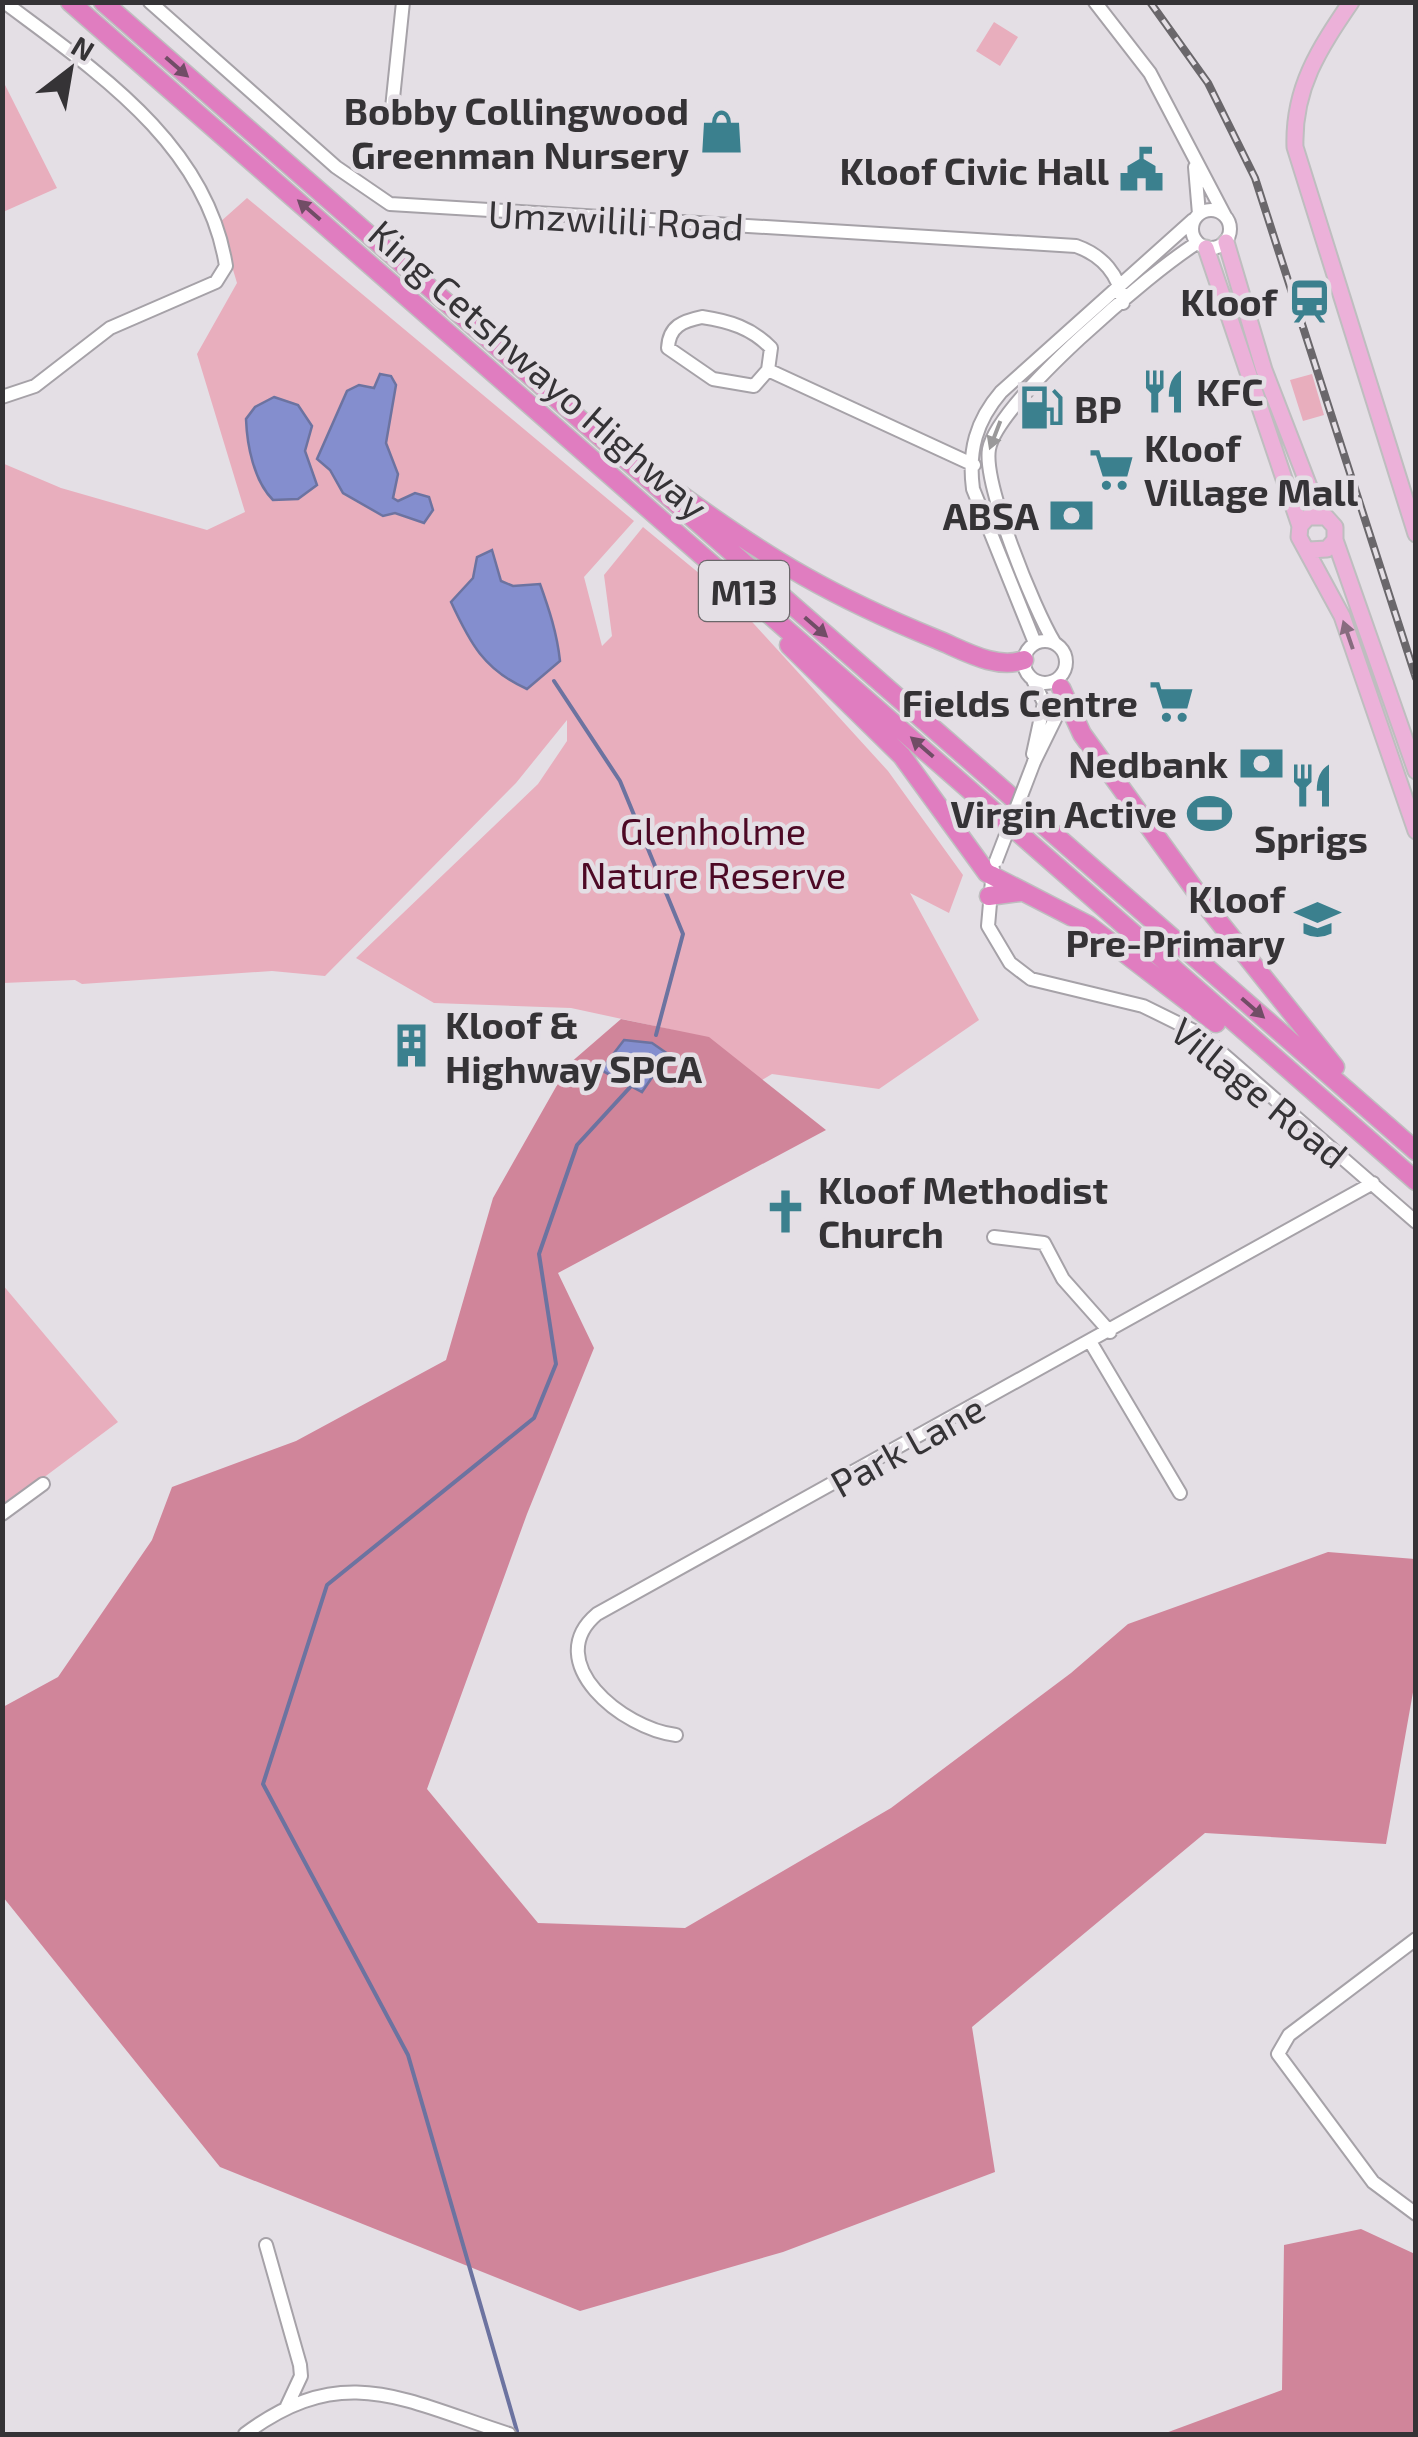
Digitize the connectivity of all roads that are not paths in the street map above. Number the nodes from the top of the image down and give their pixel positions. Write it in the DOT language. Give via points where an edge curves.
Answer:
graph roads {
  1 [pos="4,2"];
  2 [pos="70,2"];
  3 [pos="103,2"];
  4 [pos="150,2"];
  5 [pos="402,2"];
  6 [pos="1095,2"];
  7 [pos="1351,2"];
  8 [pos="392,108"];
  9 [pos="1194,160"];
  10 [pos="1225,216"];
  11 [pos="1196,217"];
  12 [pos="1226,242"];
  13 [pos="1202,246"];
  14 [pos="1120,283"];
  15 [pos="1123,303"];
  16 [pos="768,370"];
  17 [pos="2,397"];
  18 [pos="584,424"];
  19 [pos="970,464"];
  20 [pos="987,467"];
  21 [pos="1320,515"];
  22 [pos="1300,526"];
  23 [pos="1416,534"];
  24 [pos="1334,540"];
  25 [pos="1310,550"];
  26 [pos="736,584"];
  27 [pos="1054,642"];
  28 [pos="1029,652"];
  29 [pos="1033,680"];
  30 [pos="1060,683"];
  31 [pos="1395,711"];
  32 [pos="1416,727"];
  33 [pos="1408,749"];
  34 [pos="1034,762"];
  35 [pos="1416,771"];
  36 [pos="1416,831"];
  37 [pos="993,868"];
  38 [pos="1026,892"];
  39 [pos="989,896"];
  40 [pos="1281,1066"];
  41 [pos="1364,1104"];
  42 [pos="1416,1151"];
  43 [pos="1416,1182"];
  44 [pos="1372,1183"];
  45 [pos="1416,1222"];
  46 [pos="994,1238"];
  47 [pos="1110,1332"];
  48 [pos="1091,1343"];
  49 [pos="43,1484"];
  50 [pos="1180,1493"];
  51 [pos="2,1514"];
  52 [pos="676,1735"];
  53 [pos="1416,1939"];
  54 [pos="1416,2214"];
  55 [pos="266,2245"];
  56 [pos="287,2406"];
  57 [pos="245,2434"];
  58 [pos="510,2434"];
  1 -- 17 [label="street" via="162,133 203,195 226,261 220,279 110,328 35,386"];
  26 -- 2 [label="highway, King Cetshwayo Highway / M13, one-way"];
  3 -- 18 [label="highway, King Cetshwayo Highway / M13, one-way"];
  4 -- 14 [label="street, Umzwilili Road" via="336,167 396,206 1076,246 1093,253"];
  5 -- 8 [label="street"];
  6 -- 9 [label="street" via="1150,73"];
  7 -- 23 [label="main road" via="1307,71 1296,147"];
  9 -- 10 [label="street"];
  9 -- 11 [label="street"];
  10 -- 11 [label="street" via="1210,210"];
  10 -- 12 [label="street"];
  11 -- 13 [label="street" via="1192,235"];
  11 -- 14 [label="street"];
  12 -- 13 [label="street"];
  12 -- 21 [label="main road" via="1264,370"];
  13 -- 15 [label="street" via="1169,262"];
  13 -- 22 [label="main road"];
  14 -- 15 [label="street"];
  14 -- 19 [label="street" via="989,406"];
  15 -- 20 [label="street, one-way" via="1005,414"];
  16 -- 16 [label="street" via="771,348 730,321 683,320 668,340 678,356 734,386 754,386"];
  16 -- 19 [label="street"];
  18 -- 28 [label="highway" via="818,588 1002,663"];
  18 -- 41 [label="highway, King Cetshwayo Highway / M13, one-way"];
  19 -- 20 [label="street"];
  19 -- 28 [label="street"];
  20 -- 27 [label="street"];
  21 -- 22 [label="main road"];
  21 -- 24 [label="main road" via="1334,527"];
  22 -- 25 [label="main road" via="1301,543"];
  24 -- 25 [label="main road" via="1327,549"];
  24 -- 31 [label="main road"];
  36 -- 25 [label="main road, one-way" via="1342,616"];
  26 -- 37 [label="highway" via="902,756"];
  40 -- 26 [label="highway, King Cetshwayo Highway / M13, one-way"];
  27 -- 28 [label="street"];
  27 -- 30 [label="street" via="1067,662"];
  28 -- 29 [label="street"];
  29 -- 30 [label="street"];
  29 -- 34 [label="street, Village Road" via="1044,703"];
  30 -- 34 [label="street, Village Road" via="1059,710"];
  30 -- 41 [label="highway" via="1082,734 1208,908"];
  31 -- 32 [label="main road"];
  31 -- 33 [label="main road"];
  32 -- 33 [label="main road"];
  33 -- 35 [label="main road"];
  34 -- 37 [label="street, Village Road, bridge"];
  37 -- 38 [label="highway"];
  37 -- 39 [label="street, Village Road"];
  38 -- 39 [label="highway"];
  38 -- 40 [label="highway" via="1088,926"];
  39 -- 44 [label="street, Village Road" via="991,936 1021,972 1181,1022"];
  40 -- 43 [label="highway, King Cetshwayo Highway / M13"];
  41 -- 42 [label="highway, King Cetshwayo Highway / M13"];
  44 -- 45 [label="street, Village Road"];
  44 -- 47 [label="street, Park Lane"];
  46 -- 47 [label="street" via="1044,1243 1063,1279"];
  47 -- 48 [label="street, Park Lane"];
  48 -- 50 [label="street"];
  48 -- 52 [label="street, Park Lane" via="588,1622 581,1648 594,1690 636,1726"];
  49 -- 51 [label="street"];
  53 -- 54 [label="street" via="1288,2036 1278,2054 1373,2182"];
  55 -- 56 [label="street" via="301,2372"];
  56 -- 57 [label="street"];
  56 -- 58 [label="street" via="325,2393 373,2390"];
}
